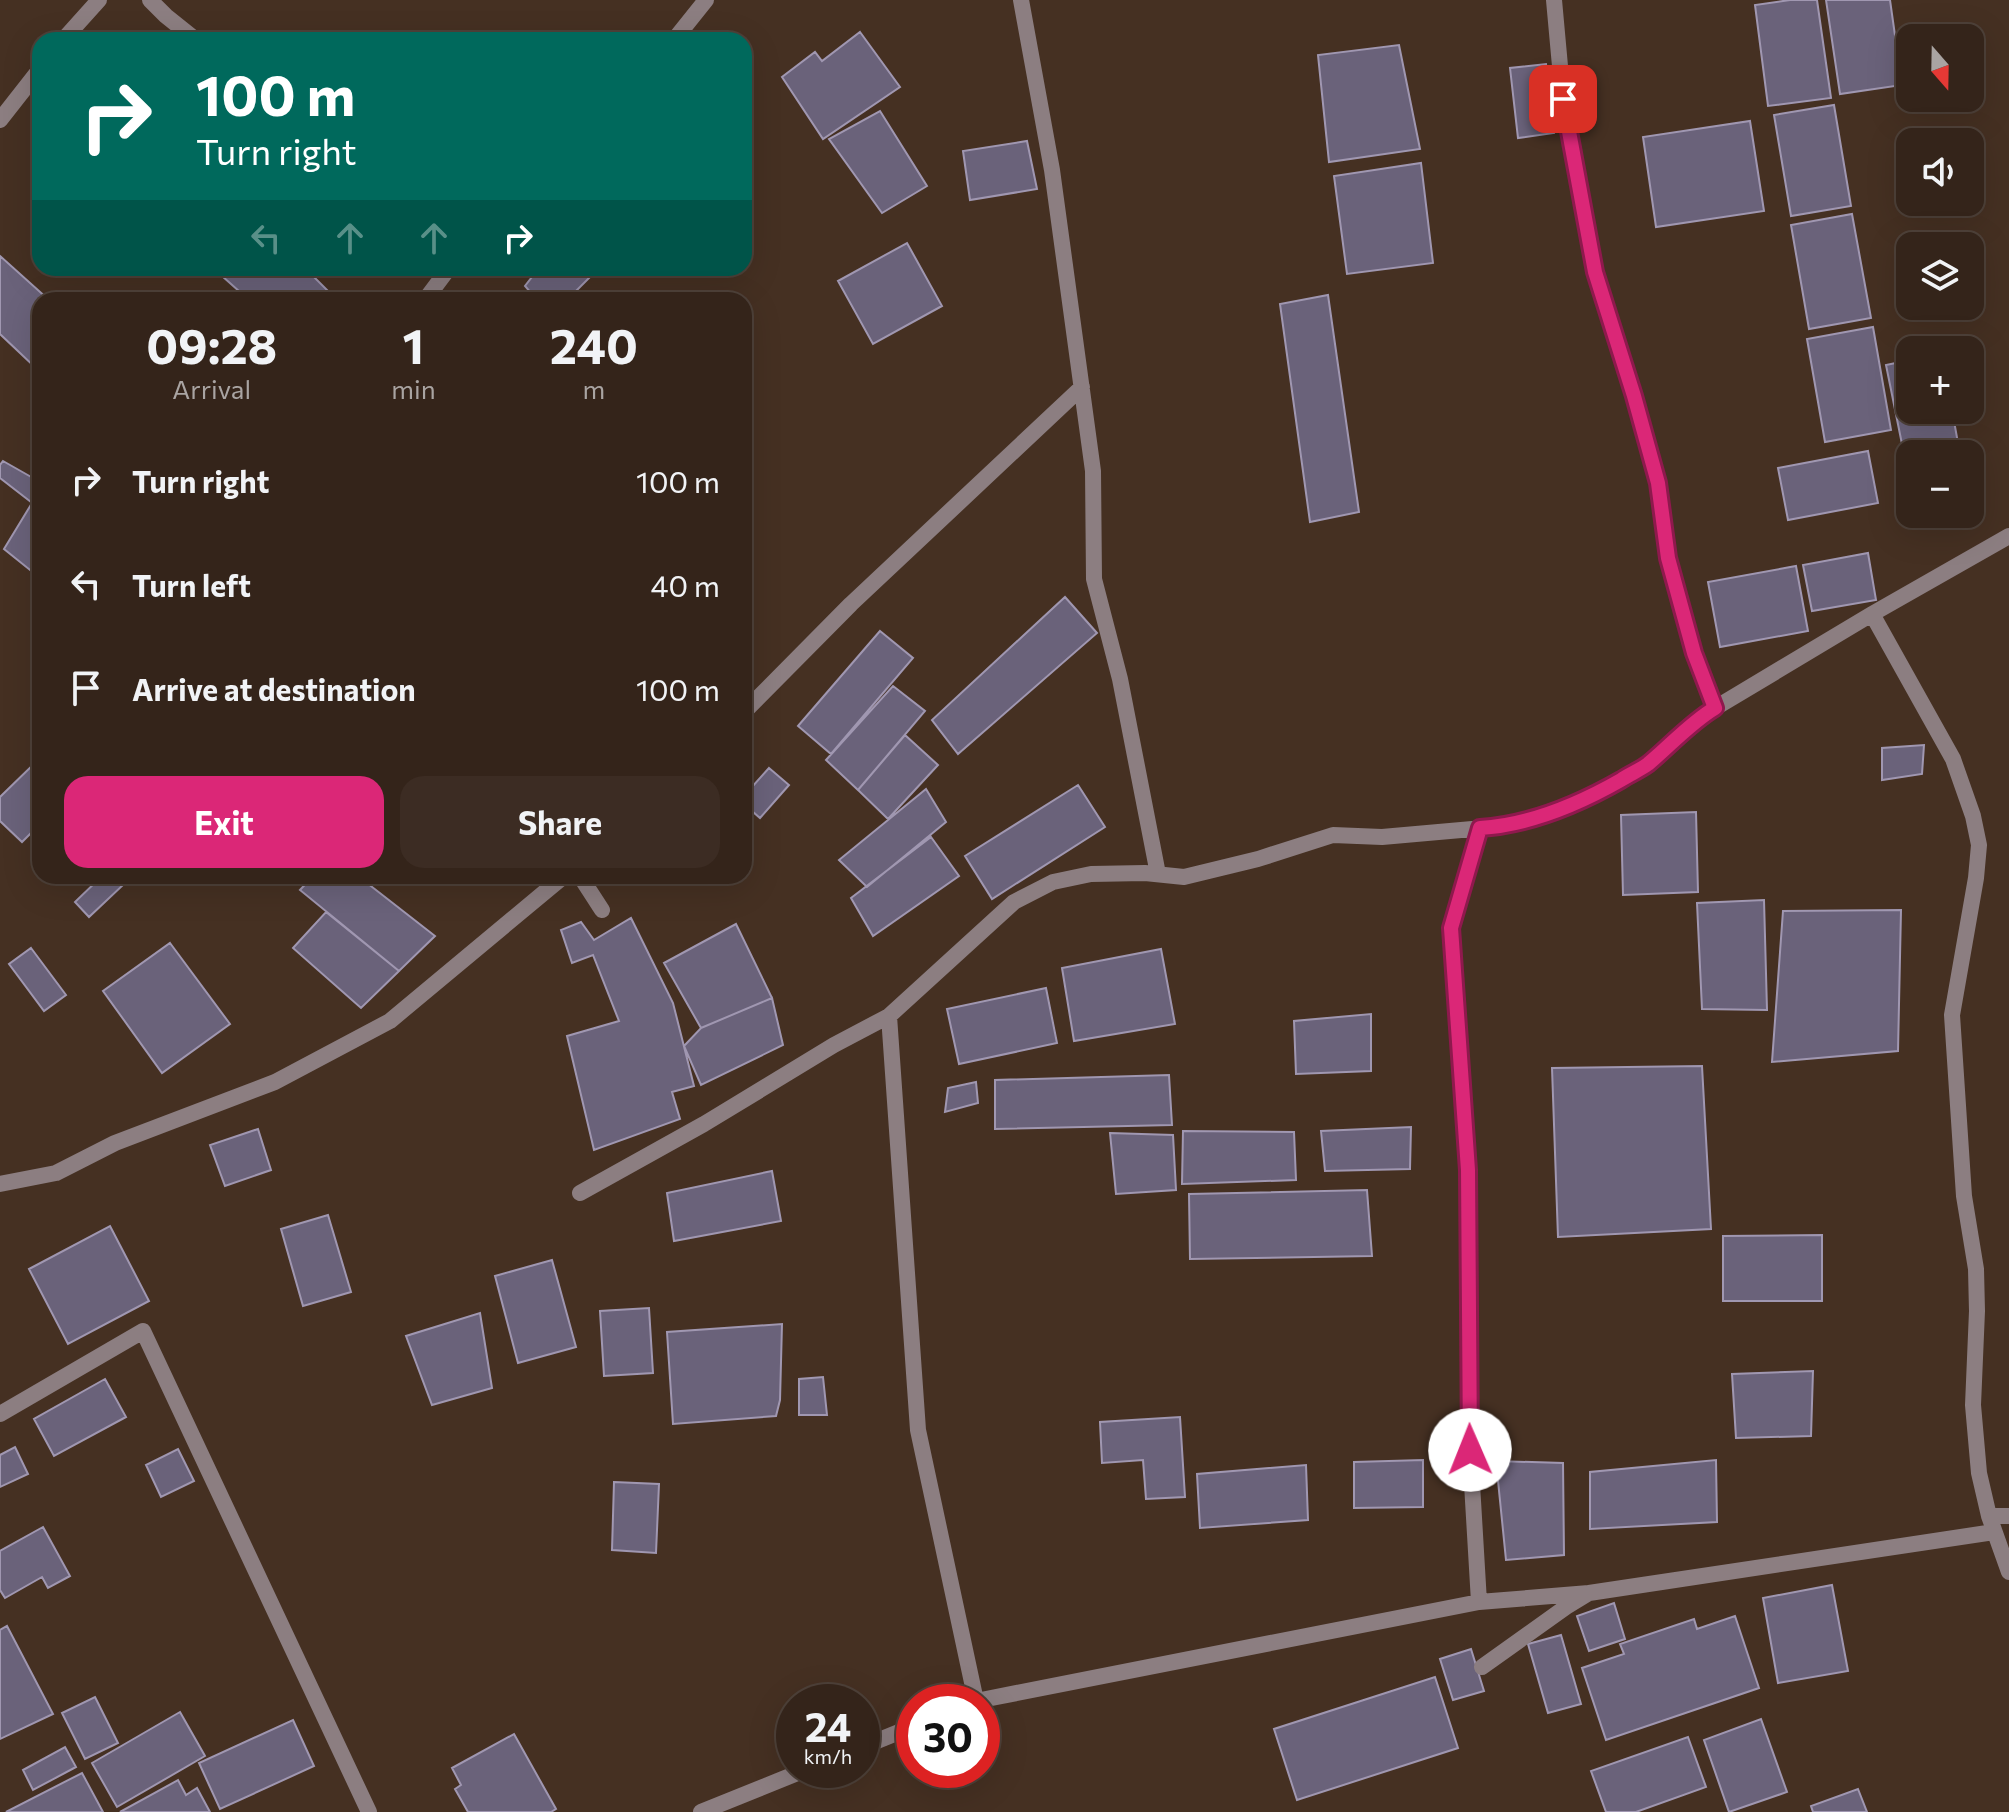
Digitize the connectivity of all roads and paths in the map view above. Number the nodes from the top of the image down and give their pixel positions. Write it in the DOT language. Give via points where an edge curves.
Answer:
graph roads {
  1 [pos="99,0"];
  2 [pos="150,0"];
  3 [pos="706,0"];
  4 [pos="1021,0"];
  5 [pos="1554,0"];
  6 [pos="70,32"];
  7 [pos="186,32"];
  8 [pos="680,32"];
  9 [pos="32,79"];
  10 [pos="0,120"];
  11 [pos="1082,387"];
  12 [pos="2009,536"];
  13 [pos="1872,614"];
  14 [pos="752,704"];
  15 [pos="1715,708"];
  16 [pos="1480,828"];
  17 [pos="1158,874"];
  18 [pos="554,884"];
  19 [pos="585,884"];
  20 [pos="602,910"];
  21 [pos="889,1016"];
  22 [pos="0,1184"];
  23 [pos="580,1193"];
  24 [pos="0,1414"];
  25 [pos="2009,1516"];
  26 [pos="1992,1524"];
  27 [pos="2009,1572"];
  28 [pos="1589,1593"];
  29 [pos="1479,1602"];
  30 [pos="1482,1667"];
  31 [pos="970,1684"];
  32 [pos="1000,1696"];
  33 [pos="776,1782"];
  34 [pos="369,1812"];
  35 [pos="701,1812"];
  1 -- 6 [label="street"];
  2 -- 7 [label="street"];
  3 -- 8 [label="street"];
  4 -- 11 [label="street" via="1052,170"];
  5 -- 15 [label="street" via="1563,99 1595,272 1658,483 1668,558 1694,653"];
  9 -- 10 [label="street"];
  11 -- 14 [label="street"];
  11 -- 17 [label="street" via="1093,471 1094,579 1120,679"];
  12 -- 13 [label="street"];
  13 -- 15 [label="street"];
  13 -- 26 [label="street" via="1953,759 1979,845 1952,1015 1964,1196 1976,1269 1973,1405 1979,1473"];
  15 -- 16 [label="street" via="1646,765 1599,792 1548,814"];
  16 -- 17 [label="street" via="1382,837 1333,835 1184,877"];
  16 -- 29 [label="street" via="1451,928 1468,1170 1470,1450"];
  17 -- 21 [label="street" via="1091,874 1053,882 1014,902"];
  18 -- 22 [label="street" via="390,1021 275,1082 115,1143 56,1173"];
  19 -- 20 [label="street"];
  21 -- 23 [label="street"];
  21 -- 31 [label="street" via="918,1430"];
  24 -- 34 [label="street" via="143,1331"];
  25 -- 26 [label="street"];
  26 -- 27 [label="street"];
  26 -- 28 [label="street"];
  28 -- 29 [label="street"];
  28 -- 30 [label="street"];
  29 -- 32 [label="street"];
  33 -- 35 [label="street"];
}
